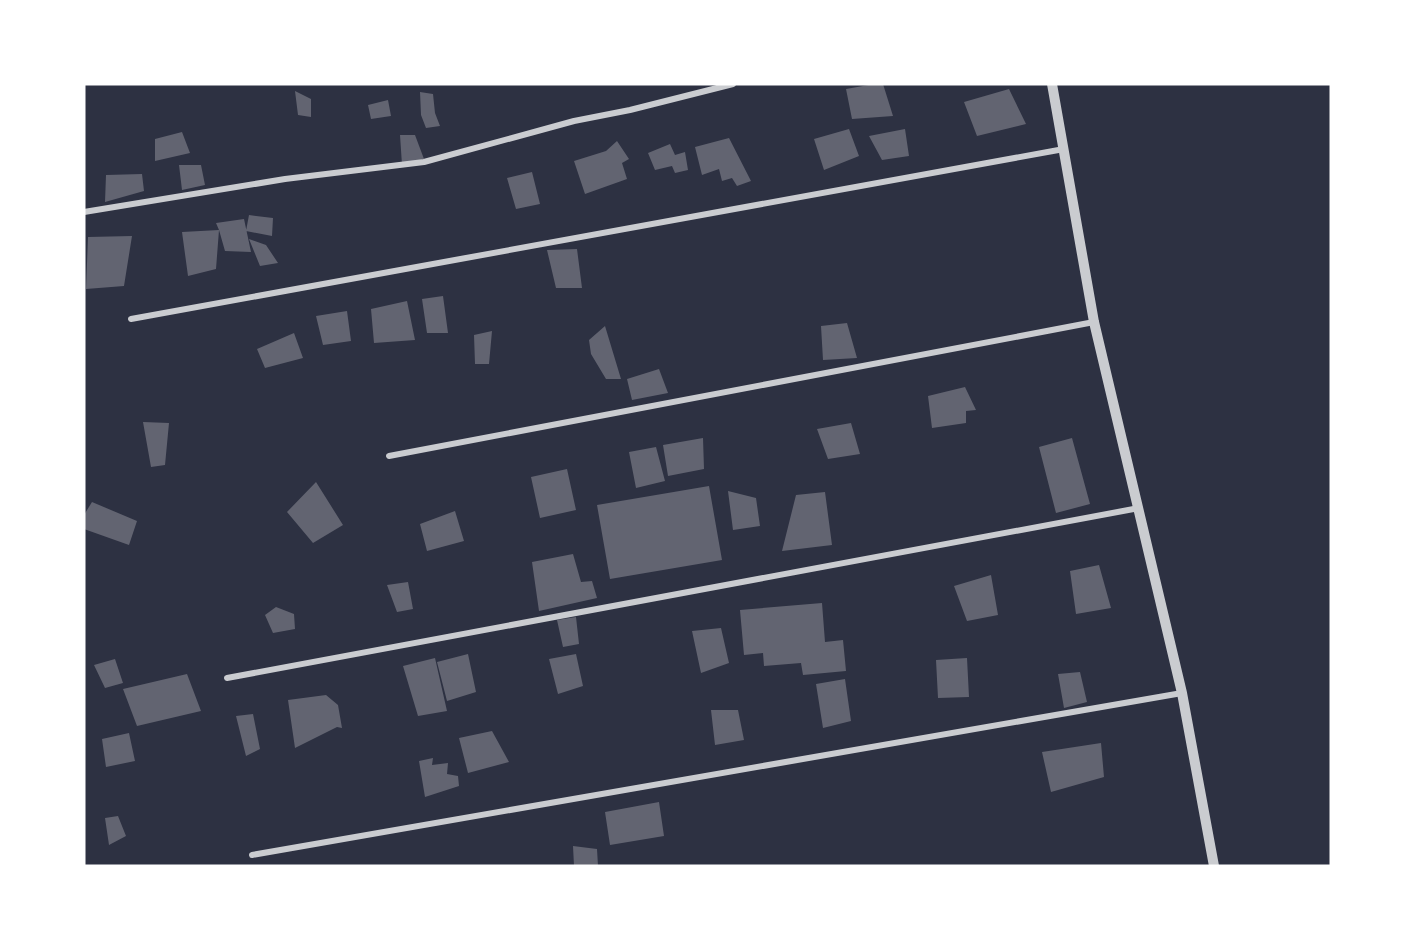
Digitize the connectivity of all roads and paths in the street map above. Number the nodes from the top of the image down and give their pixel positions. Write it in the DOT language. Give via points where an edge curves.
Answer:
graph roads {
  1 [pos="733,84"];
  2 [pos="1052,84"];
  3 [pos="1064,149"];
  4 [pos="84,212"];
  5 [pos="131,319"];
  6 [pos="1094,322"];
  7 [pos="389,456"];
  8 [pos="1139,508"];
  9 [pos="227,678"];
  10 [pos="1182,693"];
  11 [pos="252,855"];
  12 [pos="1214,866"];
  1 -- 4 [label="street" via="574,121 424,162 285,179"];
  2 -- 3 [label="street"];
  3 -- 5 [label="street"];
  3 -- 6 [label="street"];
  6 -- 7 [label="street"];
  6 -- 8 [label="street"];
  8 -- 9 [label="street"];
  8 -- 10 [label="street"];
  10 -- 11 [label="street"];
  10 -- 12 [label="street"];
}
